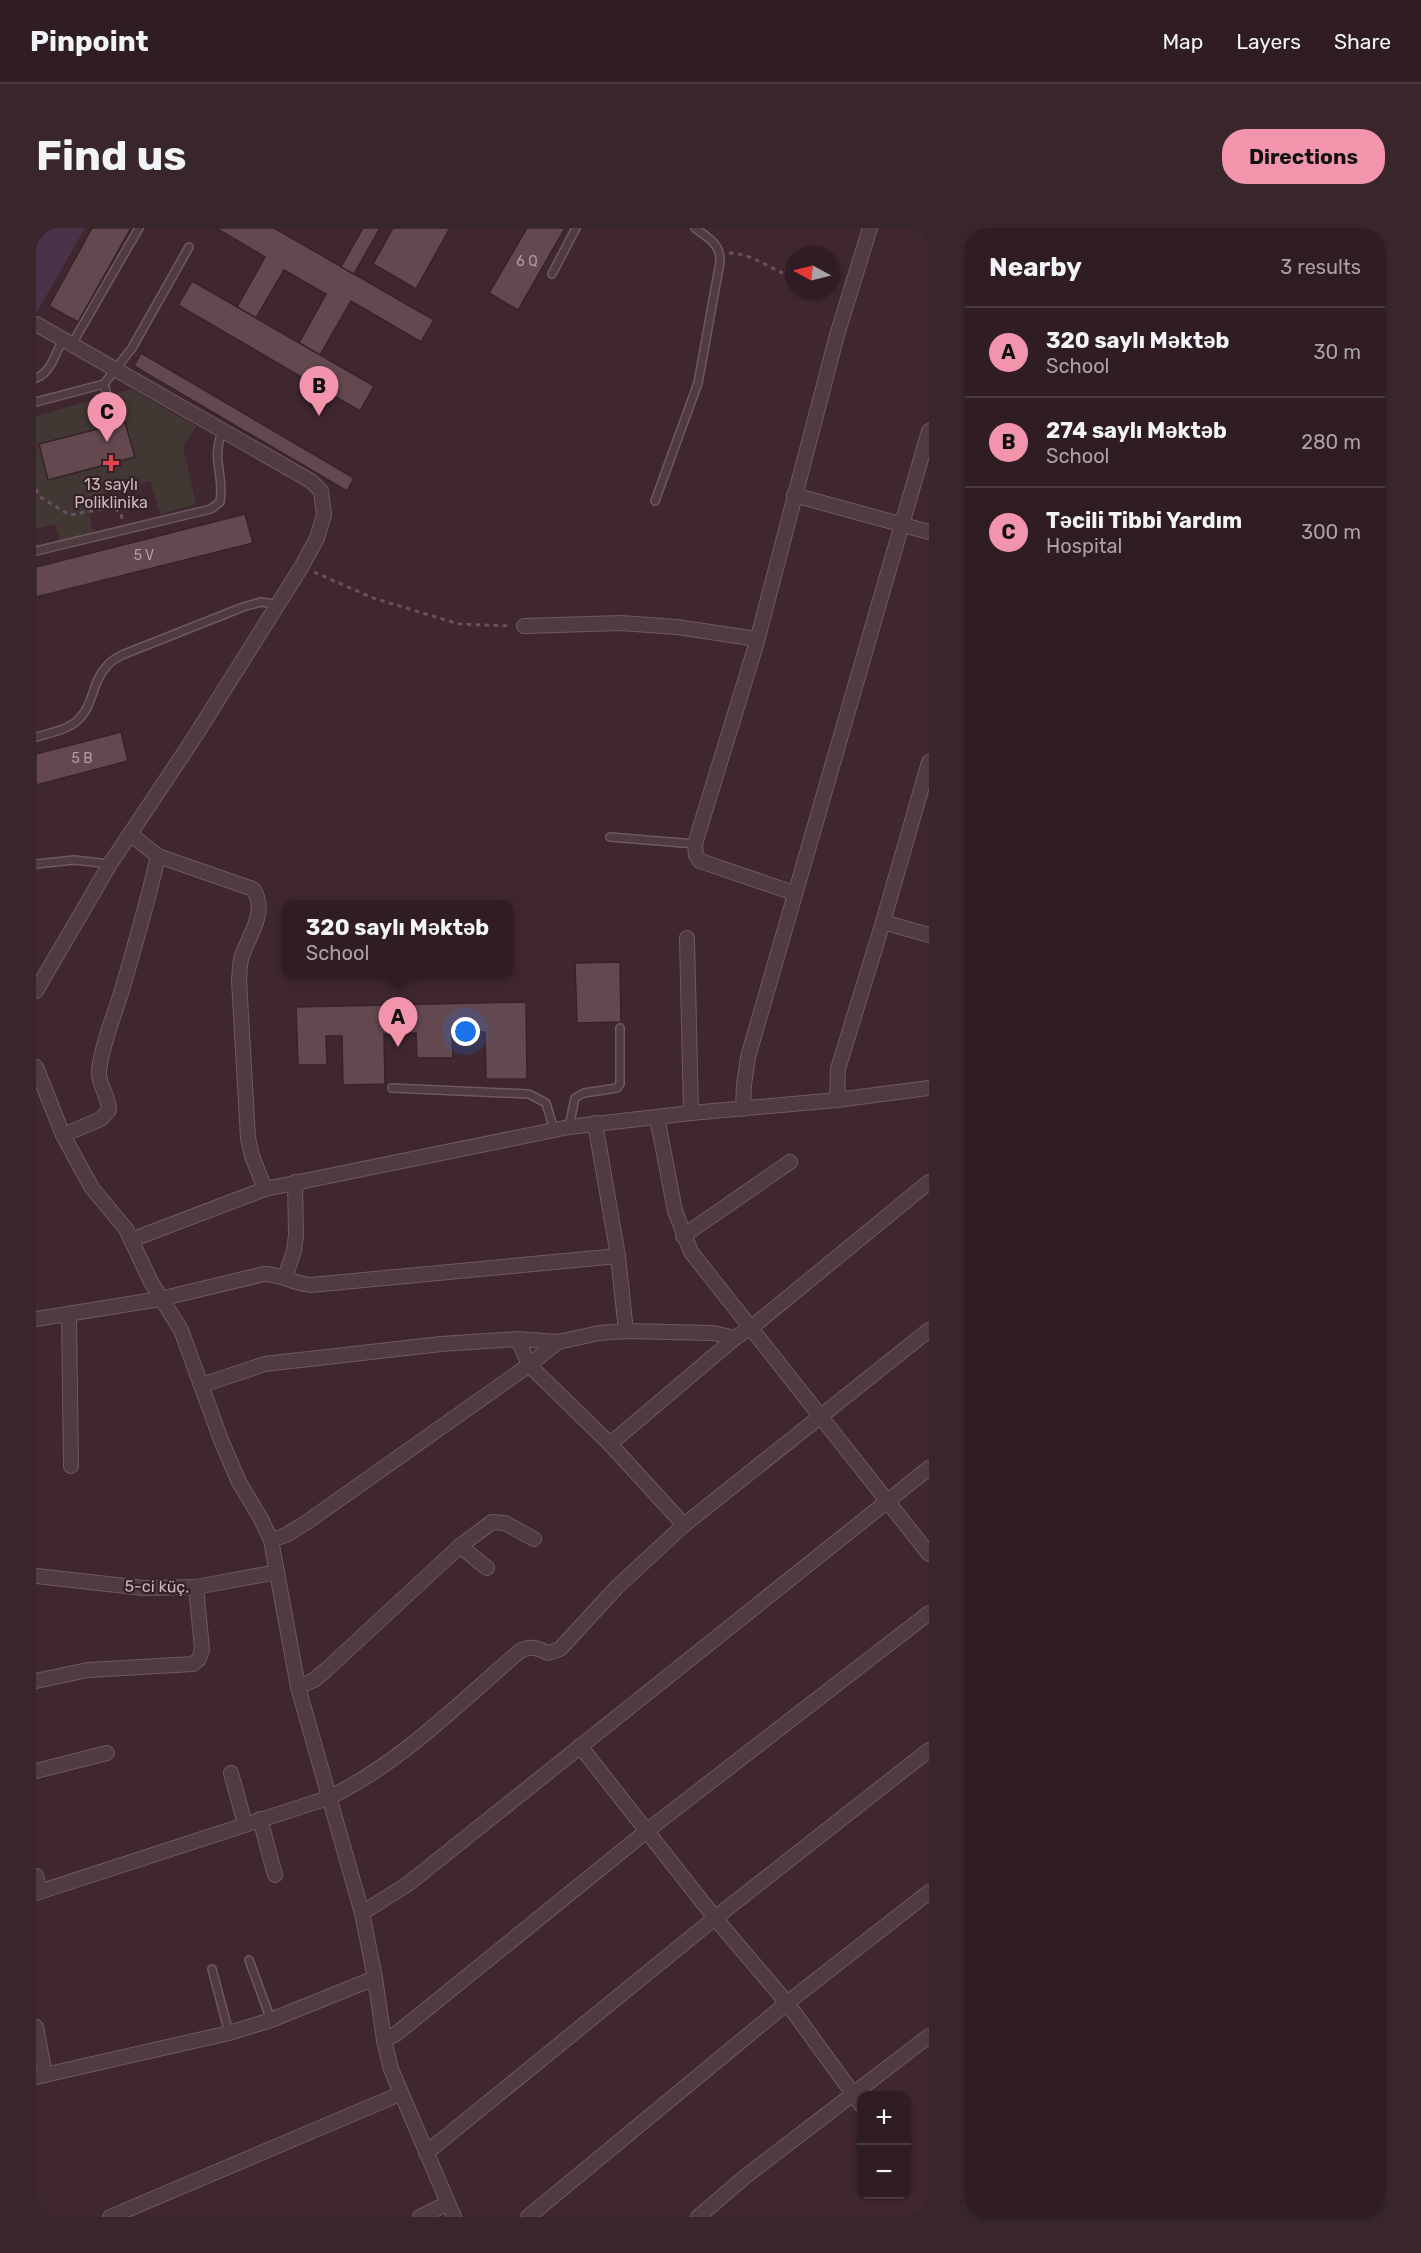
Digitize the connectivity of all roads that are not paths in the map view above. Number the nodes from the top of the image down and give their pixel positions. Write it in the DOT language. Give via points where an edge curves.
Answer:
graph roads {
  1 [pos="139,228"];
  2 [pos="576,228"];
  3 [pos="695,228"];
  4 [pos="870,228"];
  5 [pos="189,247"];
  6 [pos="552,274"];
  7 [pos="36,324"];
  8 [pos="67,341"];
  9 [pos="116,369"];
  10 [pos="36,378"];
  11 [pos="104,384"];
  12 [pos="36,402"];
  13 [pos="115,423"];
  14 [pos="223,430"];
  15 [pos="929,431"];
  16 [pos="794,495"];
  17 [pos="655,501"];
  18 [pos="902,525"];
  19 [pos="929,532"];
  20 [pos="36,551"];
  21 [pos="279,604"];
  22 [pos="525,626"];
  23 [pos="758,639"];
  24 [pos="36,737"];
  25 [pos="929,762"];
  26 [pos="130,834"];
  27 [pos="610,837"];
  28 [pos="695,844"];
  29 [pos="158,856"];
  30 [pos="36,864"];
  31 [pos="110,864"];
  32 [pos="794,893"];
  33 [pos="884,922"];
  34 [pos="929,935"];
  35 [pos="687,938"];
  36 [pos="36,992"];
  37 [pos="620,1028"];
  38 [pos="36,1067"];
  39 [pos="392,1088"];
  40 [pos="929,1088"];
  41 [pos="837,1100"];
  42 [pos="743,1109"];
  43 [pos="691,1113"];
  44 [pos="657,1117"];
  45 [pos="595,1123"];
  46 [pos="569,1127"];
  47 [pos="554,1130"];
  48 [pos="63,1135"];
  49 [pos="790,1162"];
  50 [pos="295,1182"];
  51 [pos="929,1182"];
  52 [pos="265,1189"];
  53 [pos="683,1236"];
  54 [pos="131,1240"];
  55 [pos="618,1256"];
  56 [pos="285,1277"];
  57 [pos="160,1299"];
  58 [pos="69,1314"];
  59 [pos="36,1319"];
  60 [pos="752,1327"];
  61 [pos="929,1330"];
  62 [pos="626,1331"];
  63 [pos="735,1338"];
  64 [pos="518,1339"];
  65 [pos="558,1342"];
  66 [pos="529,1365"];
  67 [pos="202,1385"];
  68 [pos="821,1416"];
  69 [pos="610,1444"];
  70 [pos="71,1466"];
  71 [pos="929,1468"];
  72 [pos="888,1501"];
  73 [pos="684,1525"];
  74 [pos="534,1539"];
  75 [pos="271,1540"];
  76 [pos="460,1546"];
  77 [pos="929,1554"];
  78 [pos="487,1568"];
  79 [pos="277,1572"];
  80 [pos="36,1576"];
  81 [pos="196,1587"];
  82 [pos="929,1613"];
  83 [pos="36,1680"];
  84 [pos="298,1687"];
  85 [pos="580,1746"];
  86 [pos="929,1750"];
  87 [pos="106,1753"];
  88 [pos="36,1771"];
  89 [pos="231,1773"];
  90 [pos="328,1798"];
  91 [pos="260,1819"];
  92 [pos="245,1824"];
  93 [pos="648,1830"];
  94 [pos="275,1875"];
  95 [pos="36,1876"];
  96 [pos="38,1892"];
  97 [pos="929,1892"];
  98 [pos="362,1913"];
  99 [pos="715,1918"];
  100 [pos="249,1960"];
  101 [pos="212,1969"];
  102 [pos="375,1978"];
  103 [pos="787,2003"];
  104 [pos="270,2020"];
  105 [pos="36,2027"];
  106 [pos="229,2033"];
  107 [pos="929,2036"];
  108 [pos="384,2040"];
  109 [pos="41,2076"];
  110 [pos="868,2091"];
  111 [pos="400,2094"];
  112 [pos="857,2099"];
  113 [pos="857,2101"];
  114 [pos="426,2153"];
  115 [pos="448,2203"];
  116 [pos="110,2217"];
  117 [pos="420,2217"];
  118 [pos="454,2217"];
  119 [pos="528,2217"];
  120 [pos="698,2217"];
  1 -- 8 [label="lane"];
  2 -- 6 [label="lane"];
  3 -- 17 [label="lane" via="721,252 698,383"];
  4 -- 16 [label="street"];
  5 -- 9 [label="lane"];
  7 -- 8 [label="street"];
  8 -- 9 [label="street"];
  8 -- 10 [label="lane" via="43,376"];
  9 -- 11 [label="lane"];
  9 -- 14 [label="street"];
  11 -- 12 [label="lane"];
  11 -- 13 [label="lane"];
  14 -- 20 [label="lane" via="217,444 222,493 220,502 211,509"];
  14 -- 21 [label="street" via="311,481 321,491 324,515 317,538"];
  15 -- 18 [label="street"];
  16 -- 18 [label="street"];
  16 -- 23 [label="street"];
  18 -- 19 [label="street"];
  18 -- 32 [label="street"];
  21 -- 24 [label="lane" via="261,602 243,607 122,655 107,664 98,677 89,706 78,720 67,728"];
  21 -- 26 [label="street"];
  22 -- 23 [label="street" via="621,623"];
  23 -- 28 [label="street"];
  25 -- 33 [label="street"];
  26 -- 29 [label="street"];
  26 -- 31 [label="street"];
  27 -- 28 [label="lane"];
  28 -- 32 [label="street" via="700,861"];
  29 -- 48 [label="street" via="99,1072 109,1110 101,1119"];
  29 -- 52 [label="street" via="253,889 260,899 259,913 240,959 239,980 248,1138"];
  30 -- 31 [label="lane" via="74,860"];
  31 -- 36 [label="street"];
  32 -- 42 [label="street" via="748,1057"];
  33 -- 34 [label="street"];
  33 -- 41 [label="street" via="838,1069"];
  35 -- 43 [label="street"];
  37 -- 46 [label="lane" via="620,1084 575,1098"];
  38 -- 48 [label="street"];
  39 -- 47 [label="lane" via="529,1095 546,1103"];
  40 -- 41 [label="street"];
  41 -- 42 [label="street"];
  42 -- 43 [label="street"];
  43 -- 44 [label="street"];
  44 -- 45 [label="street"];
  44 -- 53 [label="street"];
  45 -- 46 [label="street"];
  45 -- 55 [label="street"];
  46 -- 47 [label="street"];
  47 -- 50 [label="street"];
  48 -- 54 [label="street" via="93,1188"];
  49 -- 53 [label="street"];
  50 -- 52 [label="street"];
  50 -- 56 [label="street" via="296,1235"];
  51 -- 60 [label="street"];
  52 -- 54 [label="street"];
  53 -- 60 [label="street" via="691,1252"];
  54 -- 57 [label="street"];
  55 -- 56 [label="street" via="311,1286"];
  55 -- 62 [label="street"];
  56 -- 57 [label="street" via="264,1274"];
  57 -- 58 [label="street"];
  57 -- 67 [label="street" via="181,1330"];
  58 -- 59 [label="street"];
  58 -- 70 [label="street"];
  60 -- 63 [label="street"];
  60 -- 68 [label="street"];
  61 -- 68 [label="street"];
  62 -- 63 [label="street" via="713,1333"];
  62 -- 65 [label="street"];
  63 -- 69 [label="street"];
  64 -- 65 [label="street"];
  64 -- 66 [label="street"];
  64 -- 67 [label="street" via="265,1364"];
  65 -- 66 [label="street"];
  66 -- 69 [label="street"];
  66 -- 75 [label="street" via="307,1522"];
  67 -- 75 [label="street" via="239,1482"];
  68 -- 72 [label="street"];
  68 -- 73 [label="street"];
  69 -- 73 [label="street"];
  71 -- 72 [label="street"];
  72 -- 77 [label="street"];
  72 -- 85 [label="street"];
  73 -- 90 [label="street" via="625,1579 560,1649 548,1653 528,1647 520,1651 398,1756"];
  74 -- 76 [label="street" via="505,1523 492,1522"];
  75 -- 79 [label="street"];
  76 -- 78 [label="street"];
  76 -- 84 [label="street" via="326,1670"];
  79 -- 81 [label="street, 5-ci küç."];
  79 -- 84 [label="street"];
  80 -- 81 [label="street, 5-ci küç." via="143,1588"];
  81 -- 83 [label="street" via="202,1649 193,1664 88,1670"];
  82 -- 93 [label="street"];
  84 -- 90 [label="street"];
  85 -- 93 [label="street"];
  85 -- 98 [label="street" via="408,1884"];
  86 -- 99 [label="street"];
  87 -- 88 [label="street"];
  89 -- 92 [label="street"];
  90 -- 91 [label="street"];
  90 -- 98 [label="street"];
  91 -- 92 [label="street"];
  91 -- 94 [label="street"];
  92 -- 96 [label="street"];
  93 -- 99 [label="street"];
  93 -- 108 [label="street"];
  95 -- 96 [label="street"];
  97 -- 103 [label="street"];
  98 -- 102 [label="street"];
  99 -- 103 [label="street"];
  99 -- 114 [label="street"];
  100 -- 104 [label="lane"];
  101 -- 106 [label="lane"];
  102 -- 104 [label="street"];
  102 -- 108 [label="street"];
  103 -- 112 [label="street"];
  103 -- 119 [label="street"];
  104 -- 106 [label="street"];
  105 -- 109 [label="street"];
  106 -- 109 [label="street"];
  107 -- 110 [label="street"];
  108 -- 111 [label="street"];
  111 -- 114 [label="street"];
  111 -- 116 [label="street"];
  113 -- 120 [label="street" via="746,2176"];
  114 -- 115 [label="street"];
  115 -- 117 [label="street"];
  115 -- 118 [label="street"];
}
